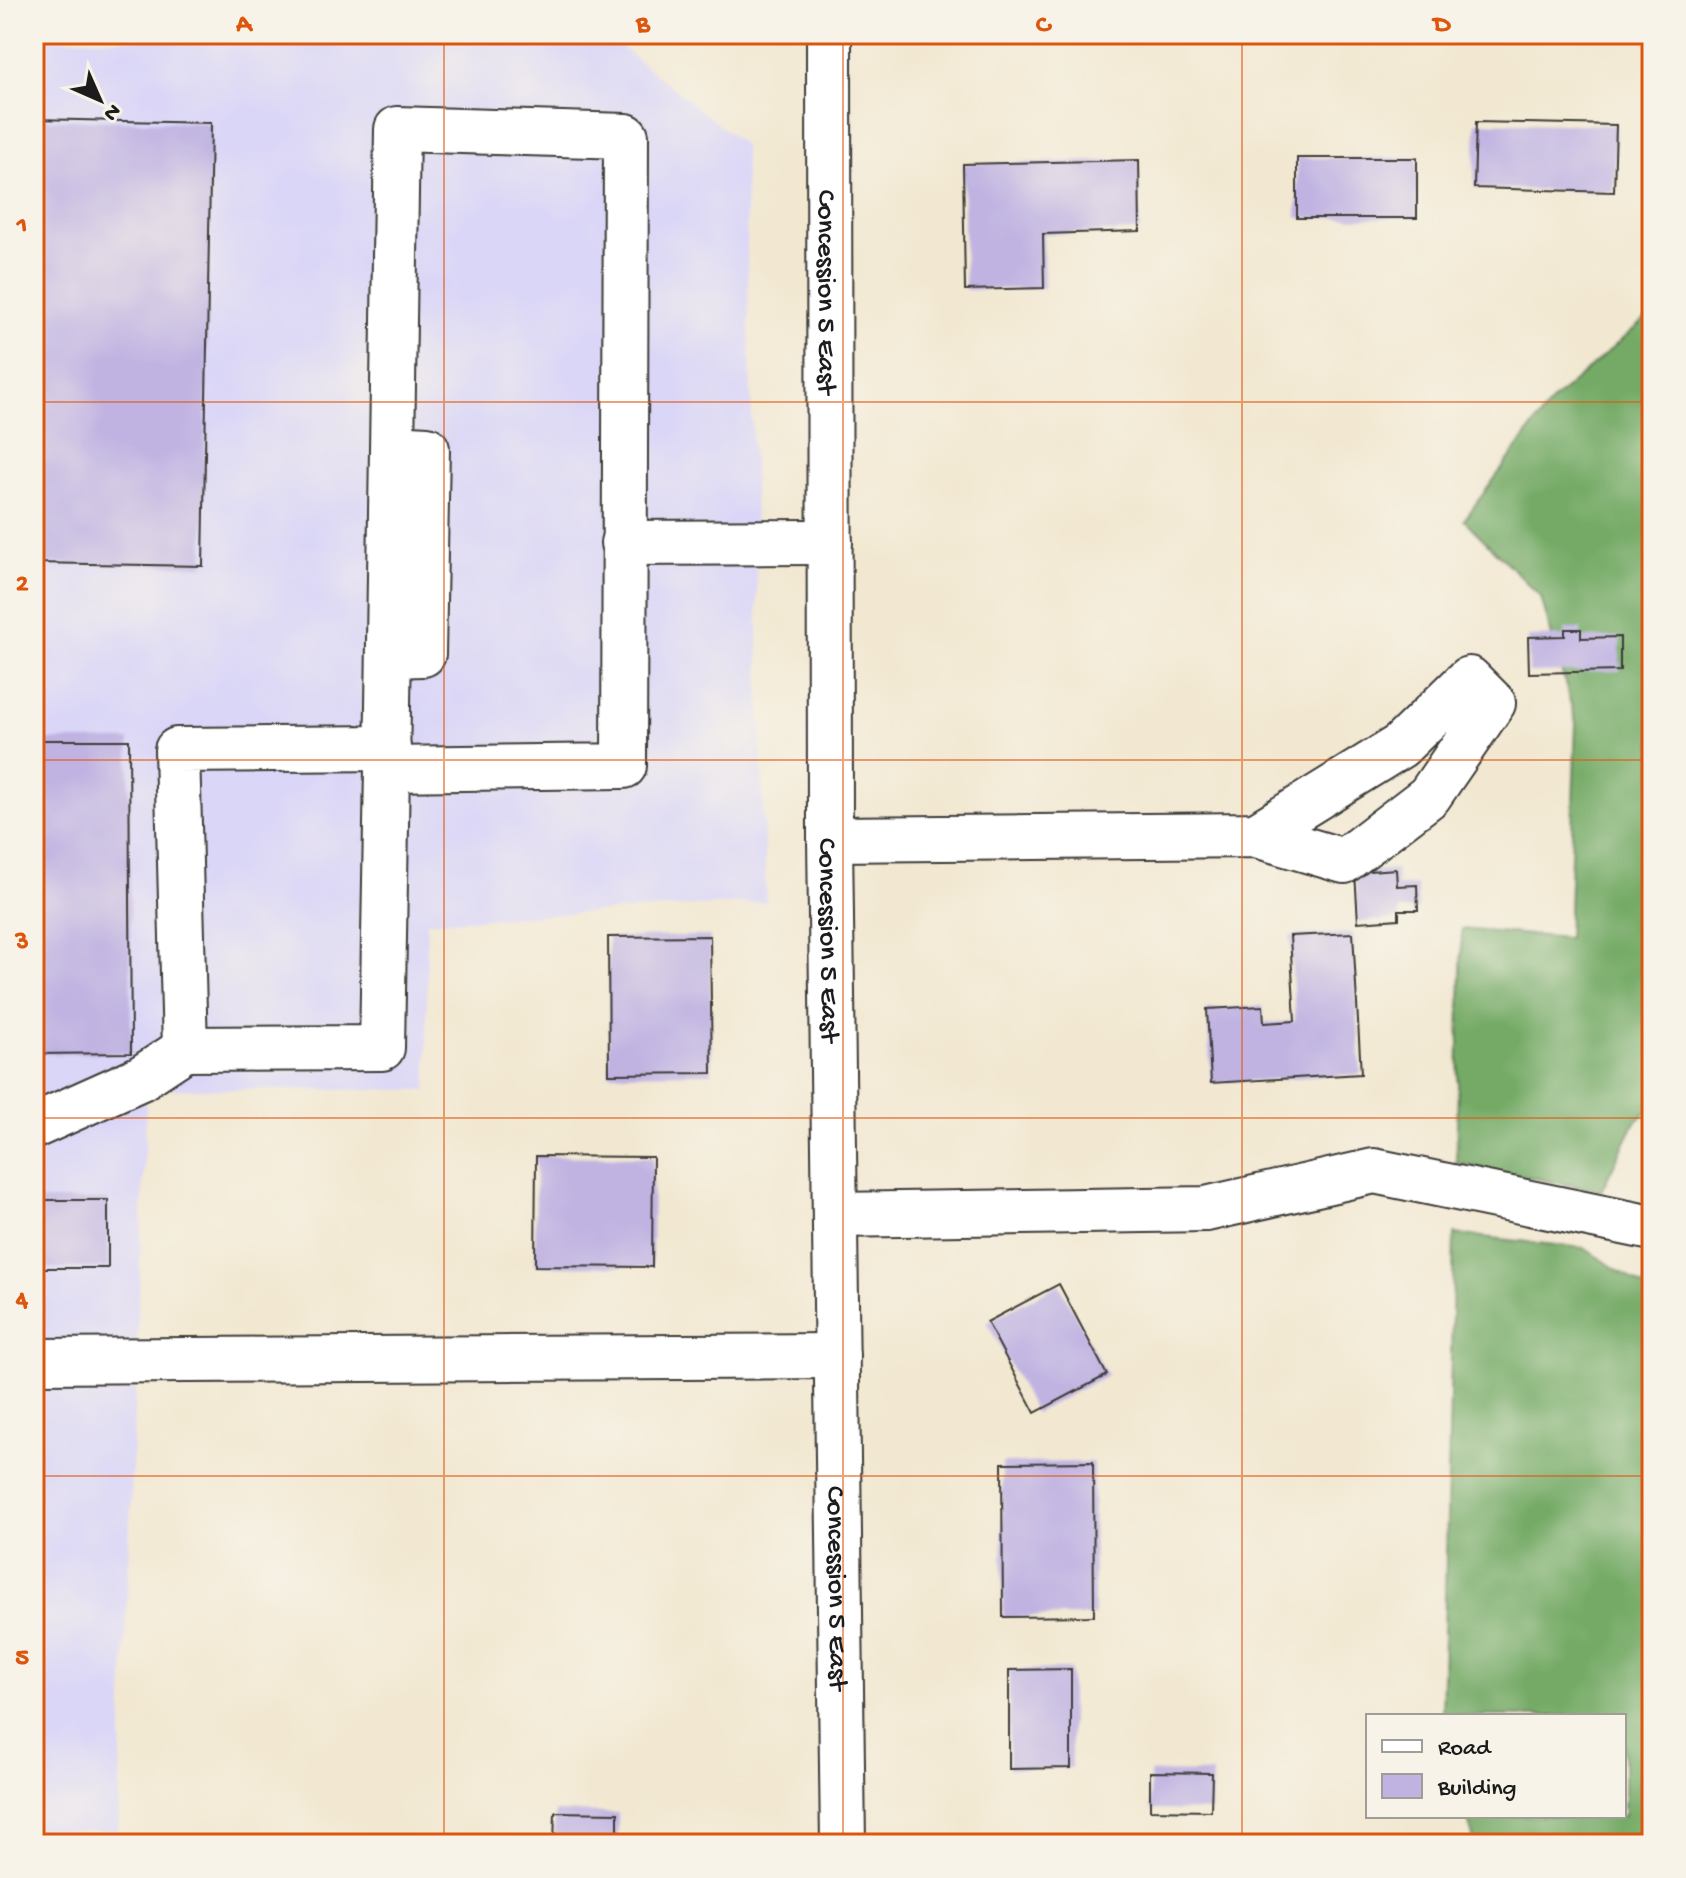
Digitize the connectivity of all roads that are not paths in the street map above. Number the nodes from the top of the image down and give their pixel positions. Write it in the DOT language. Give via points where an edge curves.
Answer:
graph roads {
  1 [pos="829,34"];
  2 [pos="830,542"];
  3 [pos="623,543"];
  4 [pos="388,758"];
  5 [pos="1256,835"];
  6 [pos="830,839"];
  7 [pos="185,1049"];
  8 [pos="34,1126"];
  9 [pos="836,1215"];
  10 [pos="1652,1228"];
  11 [pos="837,1356"];
  12 [pos="34,1361"];
  13 [pos="843,1844"];
  1 -- 2 [label="street, Concession 5 East"];
  2 -- 3 [label="street"];
  2 -- 6 [label="street, Concession 5 East"];
  3 -- 4 [label="street" via="624,766"];
  3 -- 4 [label="street" via="626,136 397,129"];
  4 -- 7 [label="street" via="382,1048"];
  4 -- 7 [label="street" via="177,750"];
  5 -- 5 [label="street" via="1344,861 1429,796 1493,703 1469,679 1400,746"];
  5 -- 6 [label="street"];
  6 -- 9 [label="street, Concession 5 East"];
  7 -- 8 [label="street" via="141,1078"];
  9 -- 10 [label="street" via="1206,1209 1374,1171"];
  9 -- 11 [label="street, Concession 5 East"];
  11 -- 12 [label="street"];
  11 -- 13 [label="street, Concession 5 East"];
}
